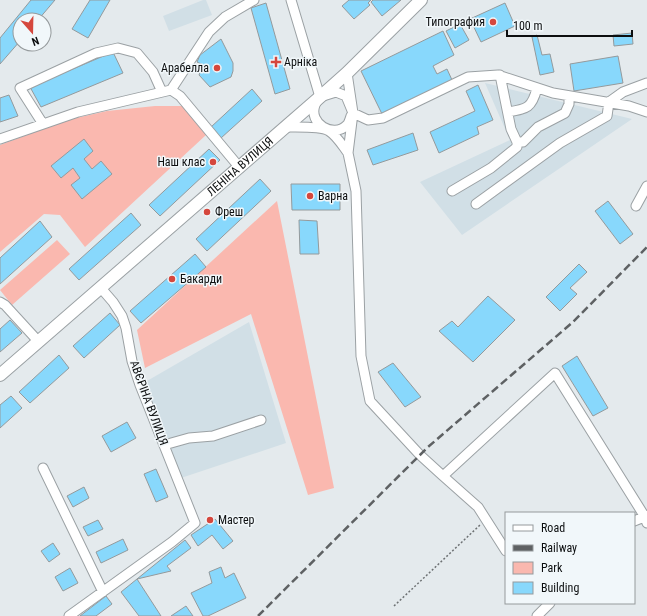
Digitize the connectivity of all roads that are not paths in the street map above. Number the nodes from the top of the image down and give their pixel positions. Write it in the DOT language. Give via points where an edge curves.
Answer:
graph roads {
  1 [pos="254,0"];
  2 [pos="291,0"];
  3 [pos="421,0"];
  4 [pos="347,73"];
  5 [pos="500,75"];
  6 [pos="647,83"];
  7 [pos="537,88"];
  8 [pos="166,91"];
  9 [pos="569,96"];
  10 [pos="320,97"];
  11 [pos="609,102"];
  12 [pos="508,112"];
  13 [pos="647,112"];
  14 [pos="353,113"];
  15 [pos="43,124"];
  16 [pos="286,127"];
  17 [pos="328,130"];
  18 [pos="0,139"];
  19 [pos="516,142"];
  20 [pos="348,153"];
  21 [pos="240,168"];
  22 [pos="647,186"];
  23 [pos="452,191"];
  24 [pos="476,204"];
  25 [pos="636,206"];
  26 [pos="100,287"];
  27 [pos="0,302"];
  28 [pos="38,341"];
  29 [pos="0,375"];
  30 [pos="261,420"];
  31 [pos="164,445"];
  32 [pos="43,468"];
  33 [pos="442,476"];
  34 [pos="646,518"];
  35 [pos="635,521"];
  36 [pos="505,549"];
  37 [pos="102,592"];
  38 [pos="545,605"];
  39 [pos="69,616"];
  40 [pos="537,616"];
  1 -- 8 [label="street" via="225,16 209,32"];
  2 -- 10 [label="street"];
  3 -- 4 [label="main road, ЛЕНІНА ВУЛИЦЯ"];
  4 -- 10 [label="main road, ЛЕНІНА ВУЛИЦЯ"];
  4 -- 14 [label="street"];
  5 -- 7 [label="street"];
  5 -- 12 [label="street"];
  5 -- 14 [label="street" via="468,77 383,118 368,120"];
  6 -- 11 [label="street" via="624,92"];
  7 -- 9 [label="street"];
  7 -- 12 [label="street" via="532,102 523,110"];
  8 -- 15 [label="street" via="78,112"];
  8 -- 15 [label="street" via="136,53 118,48 96,53 20,88"];
  8 -- 21 [label="street" via="180,96"];
  9 -- 11 [label="street"];
  9 -- 19 [label="street" via="565,113 538,127 523,142"];
  10 -- 14 [label="street" via="336,92 346,96"];
  10 -- 16 [label="main road, ЛЕНІНА ВУЛИЦЯ"];
  10 -- 17 [label="street" via="314,106 314,117 319,125"];
  11 -- 13 [label="street"];
  11 -- 24 [label="street" via="607,116 560,143"];
  12 -- 19 [label="street"];
  14 -- 17 [label="street" via="347,125 338,130"];
  14 -- 20 [label="street"];
  15 -- 18 [label="street"];
  16 -- 17 [label="street"];
  16 -- 21 [label="main road, ЛЕНІНА ВУЛИЦЯ"];
  17 -- 20 [label="street"];
  19 -- 23 [label="street" via="517,147 491,168"];
  20 -- 33 [label="street" via="356,191 361,356 370,401"];
  21 -- 26 [label="main road, ЛЕНІНА ВУЛИЦЯ"];
  22 -- 25 [label="street"];
  26 -- 28 [label="main road, ЛЕНІНА ВУЛИЦЯ"];
  26 -- 31 [label="street, АВЄРІНА ВУЛИЦЯ" via="122,316 132,361"];
  27 -- 28 [label="street"];
  28 -- 29 [label="main road, ЛЕНІНА ВУЛИЦЯ"];
  30 -- 31 [label="street" via="213,436 188,438"];
  31 -- 37 [label="street, АВЄРІНА ВУЛИЦЯ" via="195,523"];
  32 -- 37 [label="street"];
  33 -- 34 [label="street" via="555,373"];
  33 -- 36 [label="street" via="478,507"];
  34 -- 35 [label="street"];
  37 -- 39 [label="street"];
  38 -- 40 [label="street"];
}
